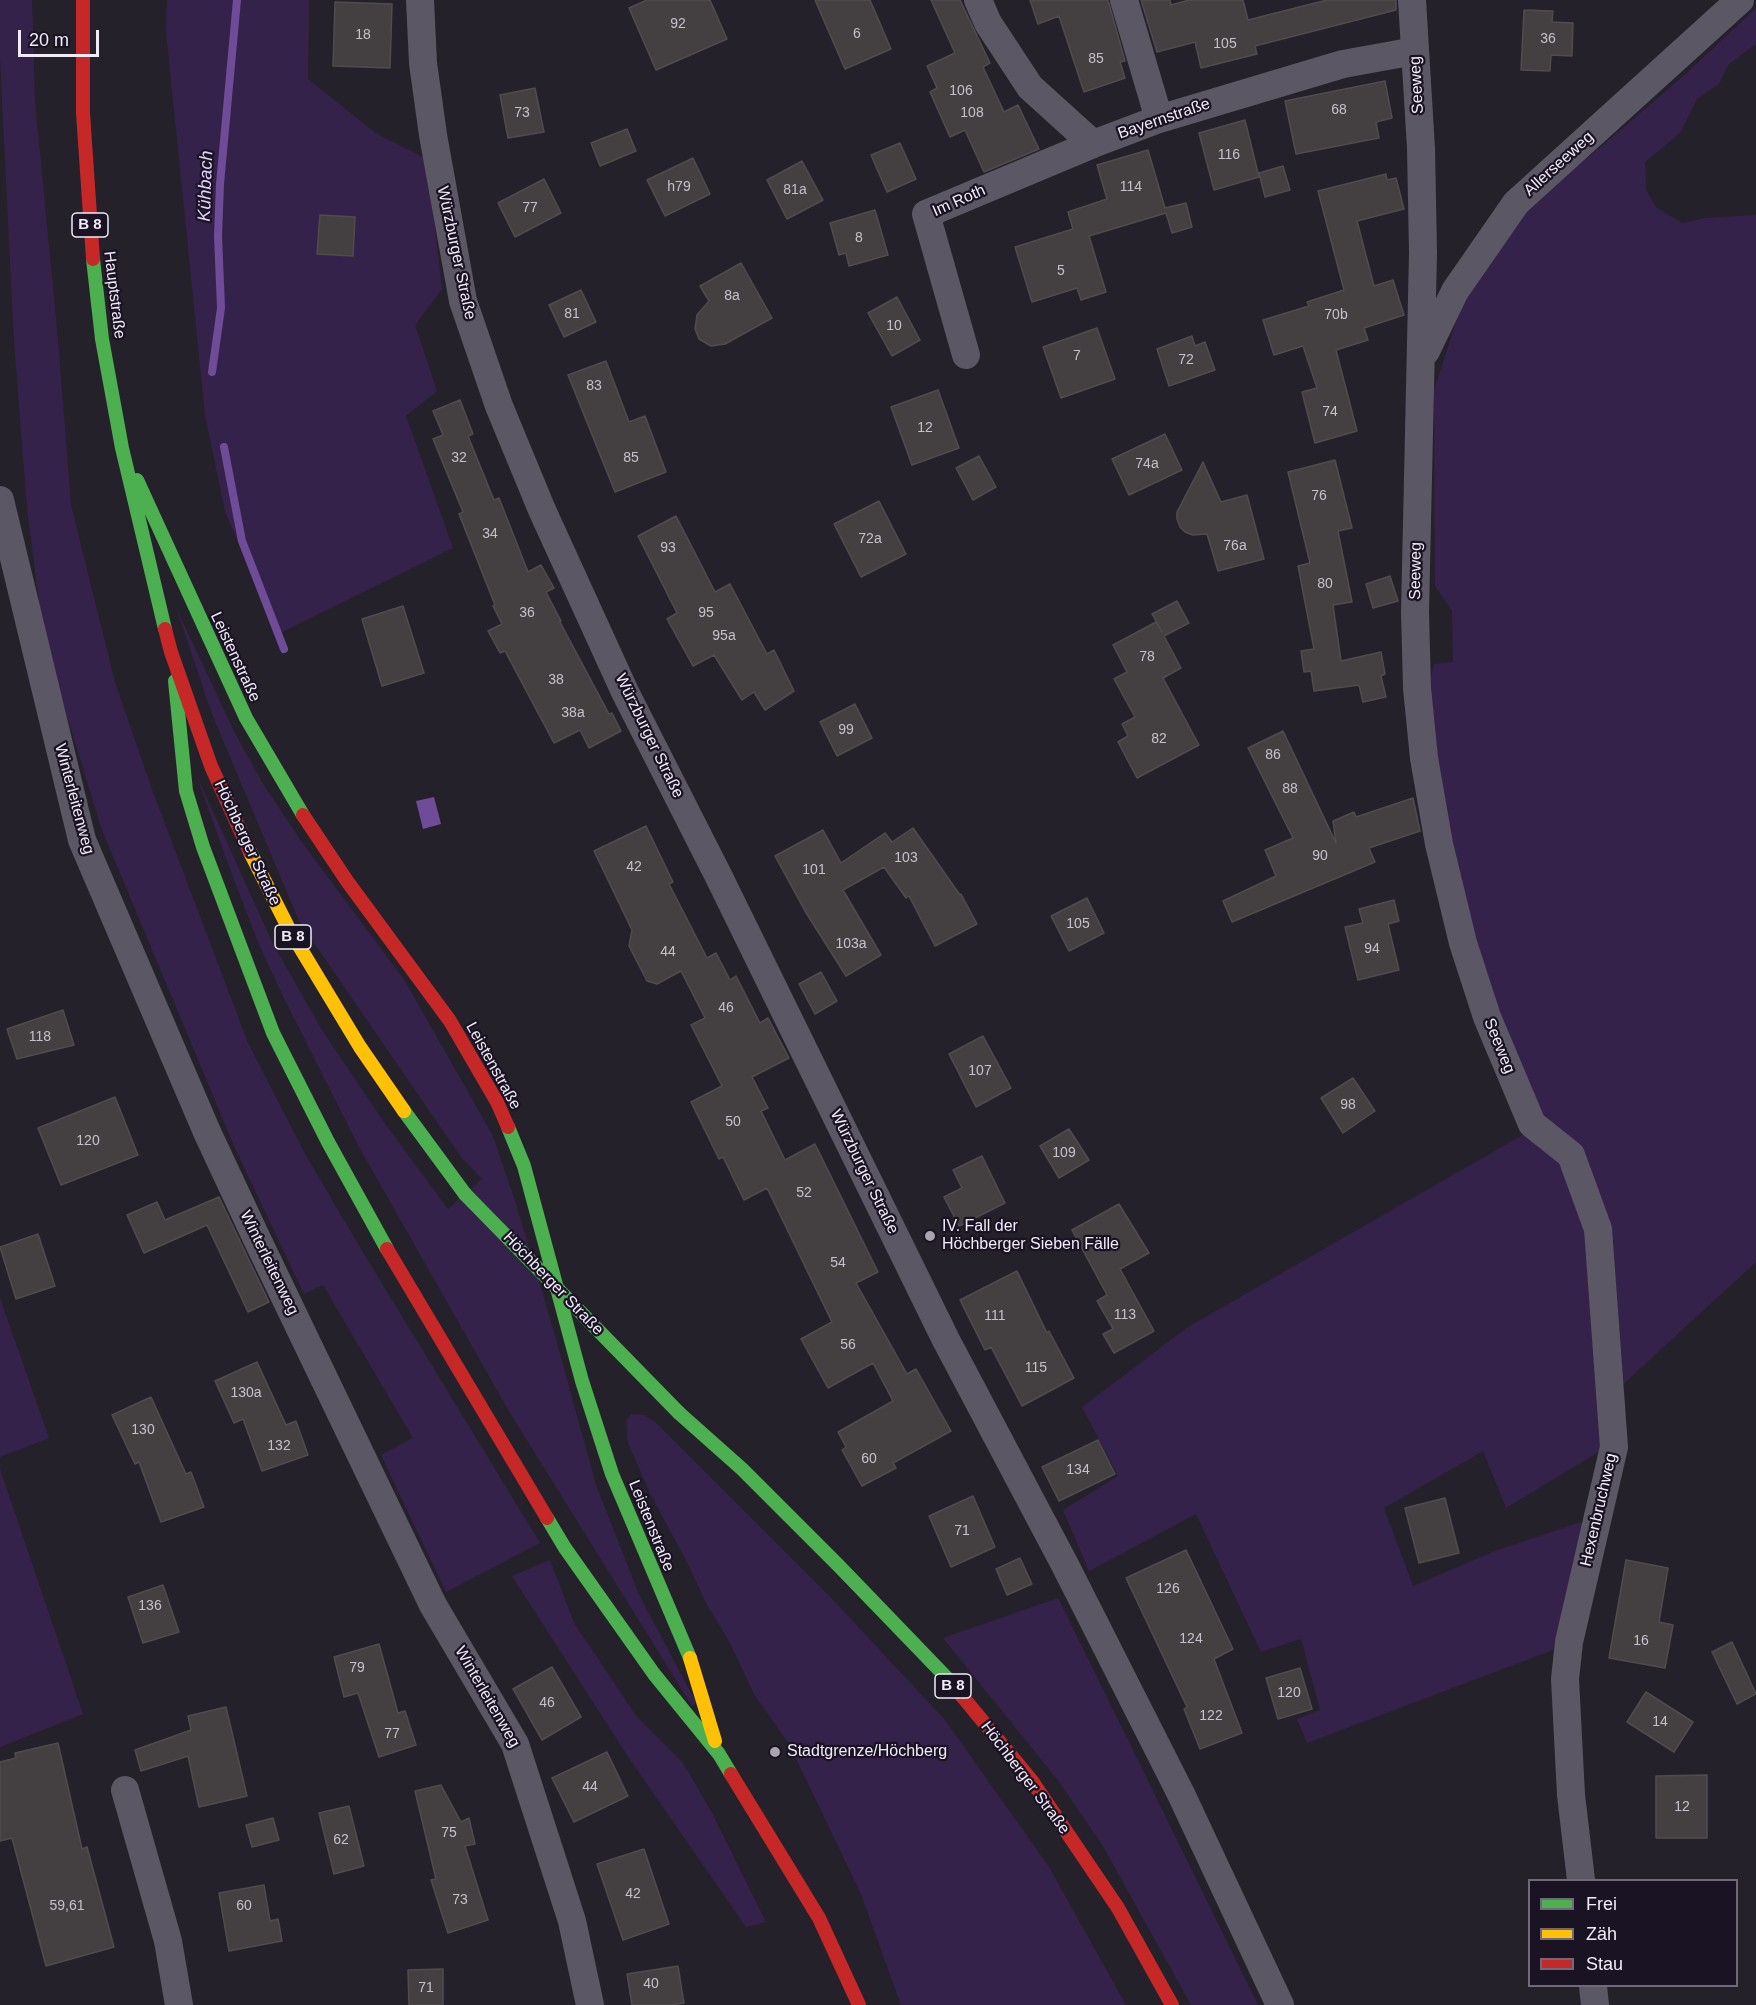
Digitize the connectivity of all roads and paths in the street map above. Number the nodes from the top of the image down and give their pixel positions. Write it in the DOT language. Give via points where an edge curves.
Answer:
graph roads {
  1 [pos="83,0"];
  2 [pos="420,0"];
  3 [pos="978,0"];
  4 [pos="1124,0"];
  5 [pos="1412,0"];
  6 [pos="1740,0"];
  7 [pos="1415,51"];
  8 [pos="1160,119"];
  9 [pos="1093,144"];
  10 [pos="966,355"];
  11 [pos="1422,361"];
  12 [pos="122,448"];
  13 [pos="0,500"];
  14 [pos="171,652"];
  15 [pos="1532,1124"];
  16 [pos="719,1754"];
  17 [pos="125,1790"];
  18 [pos="1581,1879"];
  19 [pos="1593,1987"];
  20 [pos="179,2005"];
  21 [pos="590,2005"];
  22 [pos="860,2005"];
  23 [pos="1172,2005"];
  24 [pos="1280,2005"];
  25 [pos="1595,2005"];
  1 -- 12 [label="main road, Hauptstraße / B 8" via="83,113 90,232 102,339"];
  2 -- 24 [label="street, Würzburger Straße" via="423,63 434,145 463,301 499,406 542,510 626,692 946,1340 1181,1794"];
  3 -- 9 [label="street" via="988,23 1030,87"];
  4 -- 8 [label="street"];
  5 -- 7 [label="street, Seeweg"];
  6 -- 11 [label="street, Allerseeweg" via="1516,203 1455,291"];
  7 -- 8 [label="street, Bayernstraße" via="1343,64"];
  7 -- 11 [label="street, Seeweg" via="1423,253"];
  8 -- 9 [label="street, Bayernstraße"];
  9 -- 10 [label="street, Im Roth" via="926,214"];
  11 -- 15 [label="street, Seeweg" via="1415,612 1424,758 1439,844 1463,943 1487,1017"];
  12 -- 14 [label="main road, Höchberger Straße / B 8"];
  12 -- 16 [label="main road, Leistenstraße" via="246,718 303,815 450,1021 497,1102 524,1166 582,1381 612,1474 692,1663"];
  13 -- 21 [label="street, Winterleitenweg" via="82,840 246,1217 433,1605 515,1744 572,1921"];
  14 -- 16 [label="main road, Leistenstraße" via="186,790 203,847 273,1033 401,1275 565,1548 654,1674"];
  14 -- 23 [label="main road, Höchberger Straße / B 8, bridge" via="211,766 290,931 366,1056 422,1137 465,1194 947,1678 1032,1781 1118,1908"];
  15 -- 18 [label="street, Hexenbruchweg" via="1571,1155 1598,1229 1614,1447 1569,1642 1565,1679 1571,1795"];
  16 -- 22 [label="main road, Leistenstraße" via="819,1918"];
  17 -- 20 [label="street" via="168,1941"];
  19 -- 25 [label="street"];
}
